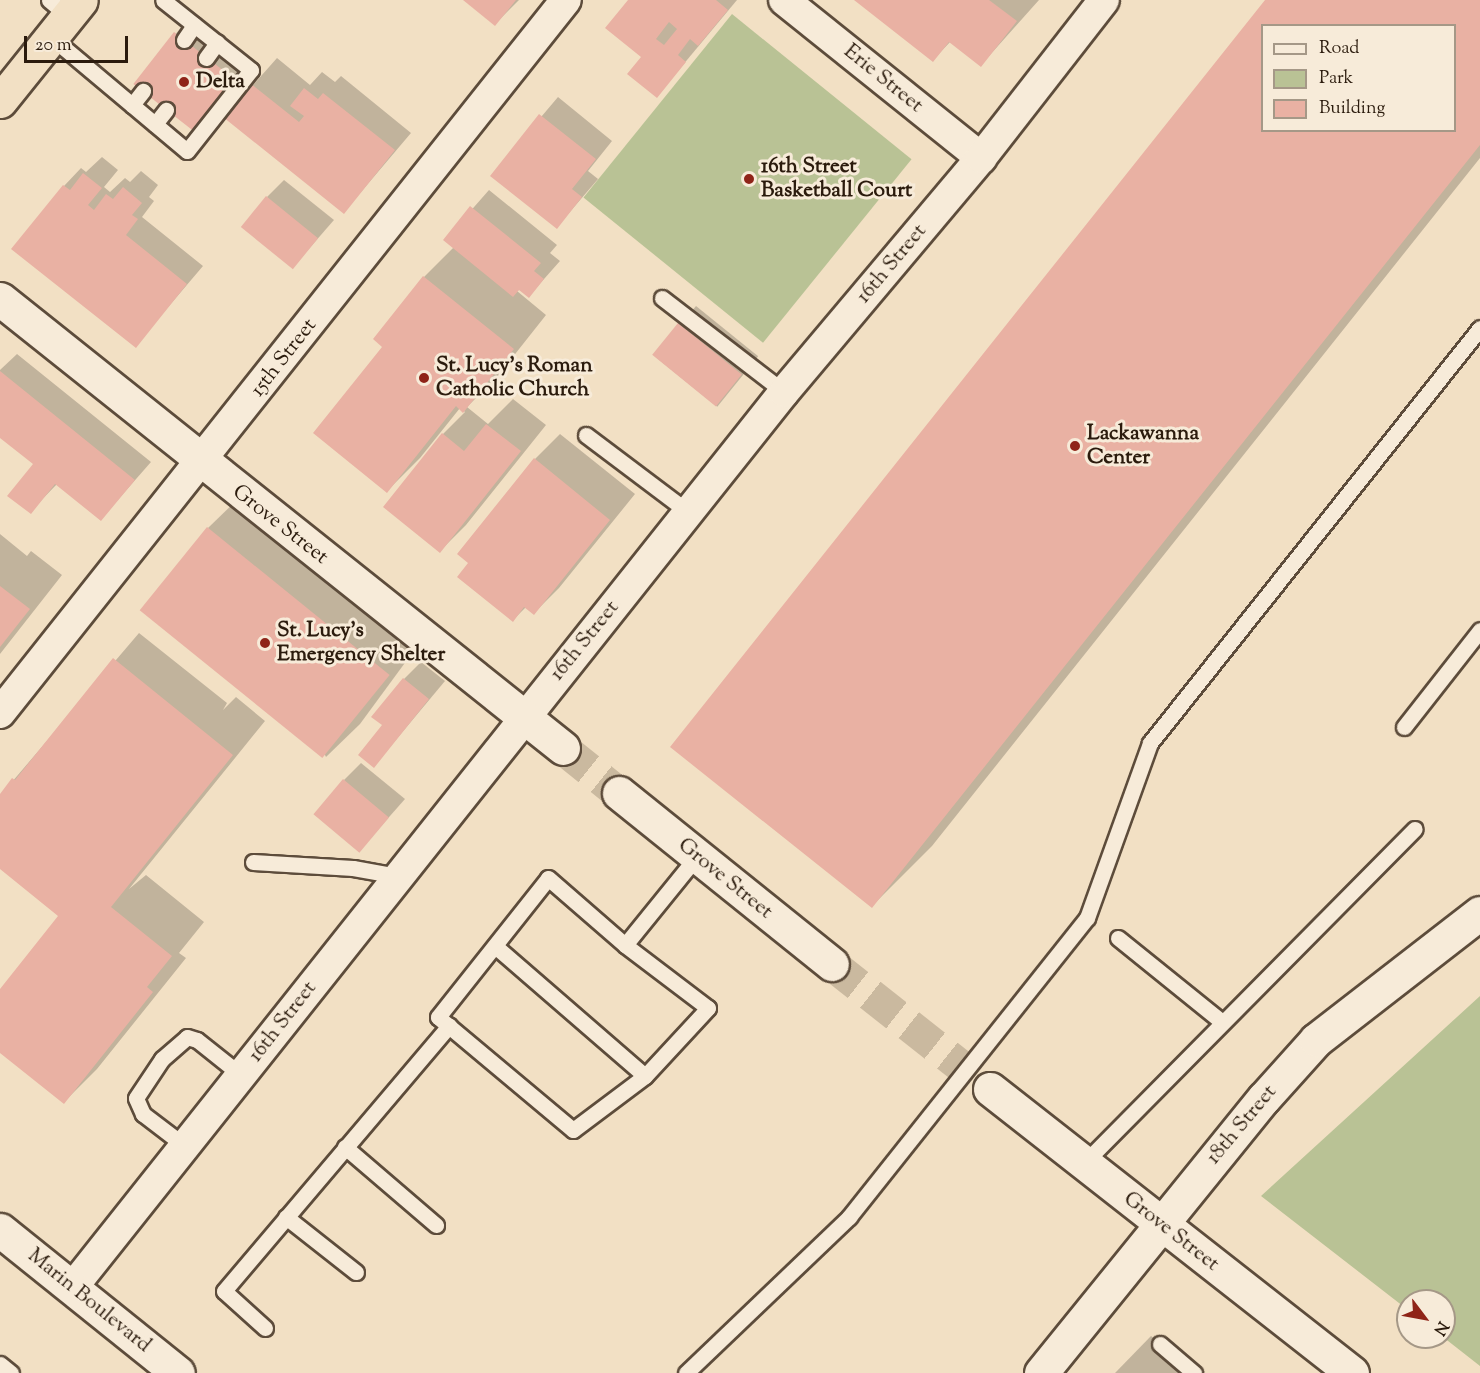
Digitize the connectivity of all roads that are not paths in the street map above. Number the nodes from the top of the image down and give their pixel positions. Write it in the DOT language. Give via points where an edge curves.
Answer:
graph roads {
  1 [pos="163,0"];
  2 [pos="566,0"];
  3 [pos="784,0"];
  4 [pos="1104,0"];
  5 [pos="62,13"];
  6 [pos="194,25"];
  7 [pos="184,39"];
  8 [pos="217,43"];
  9 [pos="206,58"];
  10 [pos="143,91"];
  11 [pos="0,100"];
  12 [pos="132,105"];
  13 [pos="166,110"];
  14 [pos="155,124"];
  15 [pos="981,158"];
  16 [pos="662,298"];
  17 [pos="2,306"];
  18 [pos="1480,328"];
  19 [pos="784,392"];
  20 [pos="586,435"];
  21 [pos="202,463"];
  22 [pos="688,512"];
  23 [pos="1480,630"];
  24 [pos="0,713"];
  25 [pos="524,718"];
  26 [pos="1404,727"];
  27 [pos="563,747"];
  28 [pos="619,793"];
  29 [pos="1414,829"];
  30 [pos="698,856"];
  31 [pos="253,862"];
  32 [pos="398,876"];
  33 [pos="1480,913"];
  34 [pos="1118,938"];
  35 [pos="625,945"];
  36 [pos="495,946"];
  37 [pos="832,964"];
  38 [pos="1222,1022"];
  39 [pos="449,1026"];
  40 [pos="241,1075"];
  41 [pos="645,1077"];
  42 [pos="990,1089"];
  43 [pos="185,1146"];
  44 [pos="345,1147"];
  45 [pos="1084,1163"];
  46 [pos="286,1217"];
  47 [pos="1160,1224"];
  48 [pos="436,1225"];
  49 [pos="0,1230"];
  50 [pos="356,1272"];
  51 [pos="72,1288"];
  52 [pos="266,1328"];
  53 [pos="1160,1344"];
  54 [pos="0,1364"];
  55 [pos="1348,1372"];
  56 [pos="11,1373"];
  57 [pos="178,1373"];
  58 [pos="686,1373"];
  59 [pos="1041,1373"];
  60 [pos="1194,1373"];
  1 -- 6 [label="lane"];
  2 -- 21 [label="street, 15th Street"];
  3 -- 15 [label="street, Erie Street"];
  4 -- 15 [label="street, 16th Street"];
  5 -- 11 [label="highway"];
  5 -- 12 [label="lane"];
  6 -- 7 [label="lane"];
  6 -- 8 [label="lane"];
  8 -- 9 [label="lane"];
  8 -- 14 [label="lane" via="251,70 187,151"];
  10 -- 12 [label="lane"];
  12 -- 14 [label="lane"];
  13 -- 14 [label="lane"];
  15 -- 19 [label="street, 16th Street"];
  16 -- 19 [label="lane"];
  17 -- 21 [label="street, Grove Street"];
  18 -- 58 [label="lane" via="1150,743 1087,918 849,1217"];
  19 -- 22 [label="street, 16th Street"];
  20 -- 22 [label="lane"];
  21 -- 24 [label="street, 15th Street"];
  21 -- 25 [label="street, Grove Street"];
  22 -- 25 [label="street, 16th Street"];
  23 -- 26 [label="lane"];
  25 -- 27 [label="street, Grove Street"];
  25 -- 32 [label="street, 16th Street"];
  28 -- 30 [label="street, Grove Street"];
  29 -- 38 [label="lane"];
  30 -- 35 [label="lane"];
  30 -- 37 [label="street, Grove Street"];
  31 -- 32 [label="lane" via="353,868"];
  32 -- 40 [label="street, 16th Street"];
  33 -- 47 [label="street, 18th Street" via="1316,1040"];
  34 -- 38 [label="lane"];
  35 -- 36 [label="lane" via="548,878"];
  35 -- 41 [label="lane" via="708,1008"];
  36 -- 39 [label="lane" via="438,1017"];
  36 -- 41 [label="lane"];
  38 -- 45 [label="lane"];
  39 -- 41 [label="lane" via="573,1130"];
  39 -- 44 [label="lane"];
  40 -- 43 [label="street, 16th Street"];
  40 -- 43 [label="lane" via="197,1040 187,1037 162,1059 136,1098 143,1114"];
  42 -- 45 [label="street, Grove Street"];
  43 -- 51 [label="street, 16th Street"];
  44 -- 46 [label="lane"];
  44 -- 48 [label="lane"];
  45 -- 47 [label="street, Grove Street"];
  46 -- 50 [label="lane"];
  46 -- 52 [label="lane" via="224,1291"];
  47 -- 55 [label="street, Grove Street"];
  47 -- 59 [label="street, 18th Street"];
  49 -- 51 [label="street, Marin Boulevard"];
  51 -- 57 [label="street, Marin Boulevard"];
  53 -- 60 [label="lane"];
  54 -- 56 [label="lane"];
}
